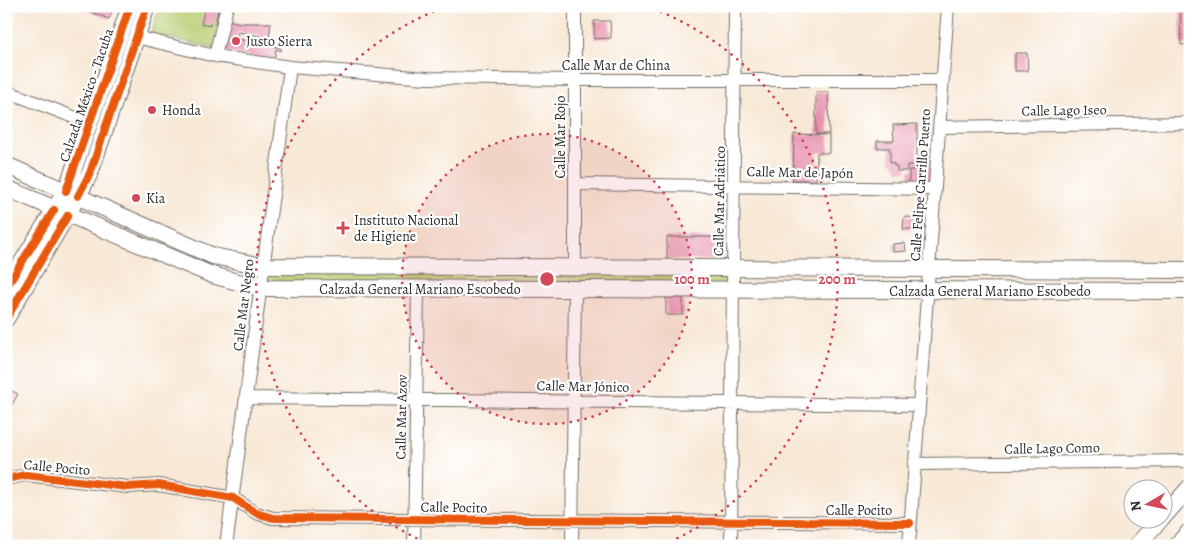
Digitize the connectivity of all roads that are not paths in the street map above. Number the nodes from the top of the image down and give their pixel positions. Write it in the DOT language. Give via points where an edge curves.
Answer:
graph roads {
  1 [pos="130,6"];
  2 [pos="147,6"];
  3 [pos="227,6"];
  4 [pos="575,6"];
  5 [pos="735,6"];
  6 [pos="948,6"];
  7 [pos="136,37"];
  8 [pos="215,56"];
  9 [pos="290,68"];
  10 [pos="734,79"];
  11 [pos="575,80"];
  12 [pos="943,80"];
  13 [pos="6,91"];
  14 [pos="89,123"];
  15 [pos="1190,123"];
  16 [pos="939,127"];
  17 [pos="6,165"];
  18 [pos="575,184"];
  19 [pos="734,187"];
  20 [pos="6,188"];
  21 [pos="935,189"];
  22 [pos="72,194"];
  23 [pos="61,212"];
  24 [pos="262,266"];
  25 [pos="575,268"];
  26 [pos="733,268"];
  27 [pos="929,269"];
  28 [pos="1190,270"];
  29 [pos="6,288"];
  30 [pos="260,288"];
  31 [pos="418,289"];
  32 [pos="575,289"];
  33 [pos="733,290"];
  34 [pos="927,290"];
  35 [pos="1190,291"];
  36 [pos="6,319"];
  37 [pos="247,398"];
  38 [pos="416,400"];
  39 [pos="575,401"];
  40 [pos="732,403"];
  41 [pos="919,405"];
  42 [pos="1190,461"];
  43 [pos="914,464"];
  44 [pos="6,479"];
  45 [pos="1190,487"];
  46 [pos="233,498"];
  47 [pos="1174,505"];
  48 [pos="414,519"];
  49 [pos="572,520"];
  50 [pos="731,521"];
  51 [pos="910,523"];
  52 [pos="1151,530"];
  53 [pos="1190,532"];
  54 [pos="226,546"];
  55 [pos="414,546"];
  56 [pos="572,546"];
  57 [pos="731,546"];
  58 [pos="909,546"];
  59 [pos="1136,546"];
  60 [pos="1176,546"];
  1 -- 14 [label="main road, Calzada México - Tacuba"];
  2 -- 7 [label="main road, Calzada México - Tacuba"];
  3 -- 8 [label="street"];
  4 -- 11 [label="street, Calle Mar Rojo"];
  5 -- 10 [label="street, Calle Mar Adriático"];
  6 -- 12 [label="street, Calle Felipe Carrillo Puerto"];
  7 -- 8 [label="street, Calle Mar de China"];
  7 -- 22 [label="main road, Calzada México - Tacuba" via="90,173"];
  8 -- 9 [label="street, Calle Mar de China"];
  9 -- 11 [label="street, Calle Mar de China" via="427,78"];
  9 -- 24 [label="street, Calle Mar Negro"];
  10 -- 11 [label="street, Calle Mar de China"];
  10 -- 12 [label="street, Calle Mar de China"];
  10 -- 19 [label="street, Calle Mar Adriático"];
  11 -- 18 [label="street, Calle Mar Rojo"];
  12 -- 16 [label="street, Calle Felipe Carrillo Puerto"];
  13 -- 14 [label="street"];
  14 -- 22 [label="main road, Calzada México - Tacuba"];
  15 -- 16 [label="street, Calle Lago Iseo"];
  16 -- 21 [label="street, Calle Felipe Carrillo Puerto"];
  17 -- 22 [label="main road, Calzada General Mariano Escobedo"];
  18 -- 19 [label="street, Calle Mar de Japón"];
  18 -- 25 [label="street, Calle Mar Rojo"];
  19 -- 21 [label="street, Calle Mar de Japón"];
  19 -- 26 [label="street, Calle Mar Adriático"];
  20 -- 23 [label="main road, Calzada General Mariano Escobedo"];
  21 -- 27 [label="street, Calle Felipe Carrillo Puerto"];
  22 -- 23 [label="main road, Calzada México - Tacuba"];
  22 -- 24 [label="main road, Calzada General Mariano Escobedo" via="213,256"];
  23 -- 29 [label="main road, Calzada México - Tacuba"];
  23 -- 30 [label="main road, Calzada General Mariano Escobedo" via="212,275"];
  23 -- 36 [label="main road, Calzada México - Tacuba"];
  24 -- 25 [label="main road, Calzada General Mariano Escobedo"];
  24 -- 30 [label="street, Calle Mar Negro"];
  25 -- 26 [label="main road, Calzada General Mariano Escobedo"];
  26 -- 27 [label="main road, Calzada General Mariano Escobedo"];
  26 -- 33 [label="street, Calle Mar Adriático"];
  27 -- 28 [label="main road, Calzada General Mariano Escobedo"];
  27 -- 34 [label="street, Calle Felipe Carrillo Puerto"];
  30 -- 31 [label="main road, Calzada General Mariano Escobedo"];
  30 -- 37 [label="street, Calle Mar Negro"];
  31 -- 32 [label="main road, Calzada General Mariano Escobedo"];
  31 -- 38 [label="street, Calle Mar Azov"];
  32 -- 33 [label="main road, Calzada General Mariano Escobedo"];
  32 -- 39 [label="street"];
  33 -- 34 [label="main road, Calzada General Mariano Escobedo"];
  33 -- 40 [label="street, Calle Mar Adriático"];
  34 -- 35 [label="main road, Calzada General Mariano Escobedo"];
  34 -- 41 [label="street, Calle Felipe Carrillo Puerto"];
  37 -- 38 [label="street, Calle Mar Jónico"];
  37 -- 46 [label="street, Calle Mar Negro"];
  38 -- 39 [label="street, Calle Mar Jónico"];
  38 -- 48 [label="street, Calle Mar Azov"];
  39 -- 40 [label="street, Calle Mar Jónico"];
  39 -- 49 [label="street"];
  40 -- 41 [label="street, Calle Mar Jónico"];
  40 -- 50 [label="street, Calle Mar Adriático"];
  41 -- 43 [label="street, Calle Felipe Carrillo Puerto"];
  42 -- 43 [label="street, Calle Lago Como"];
  43 -- 51 [label="street, Calle Felipe Carrillo Puerto"];
  44 -- 46 [label="street, Calle Pocito" via="26,475 128,487 159,485"];
  45 -- 47 [label="main road"];
  46 -- 48 [label="street, Calle Pocito" via="256,513 273,518"];
  46 -- 54 [label="street, Calle Mar Negro"];
  48 -- 49 [label="street, Calle Pocito"];
  48 -- 55 [label="street, Calle Mar Azov"];
  49 -- 50 [label="street, Calle Pocito"];
  49 -- 56 [label="street"];
  50 -- 51 [label="street, Calle Pocito"];
  50 -- 57 [label="street, Calle Mar Adriático"];
  51 -- 58 [label="street, Calle Felipe Carrillo Puerto"];
  52 -- 59 [label="main road"];
  53 -- 60 [label="main road"];
}
